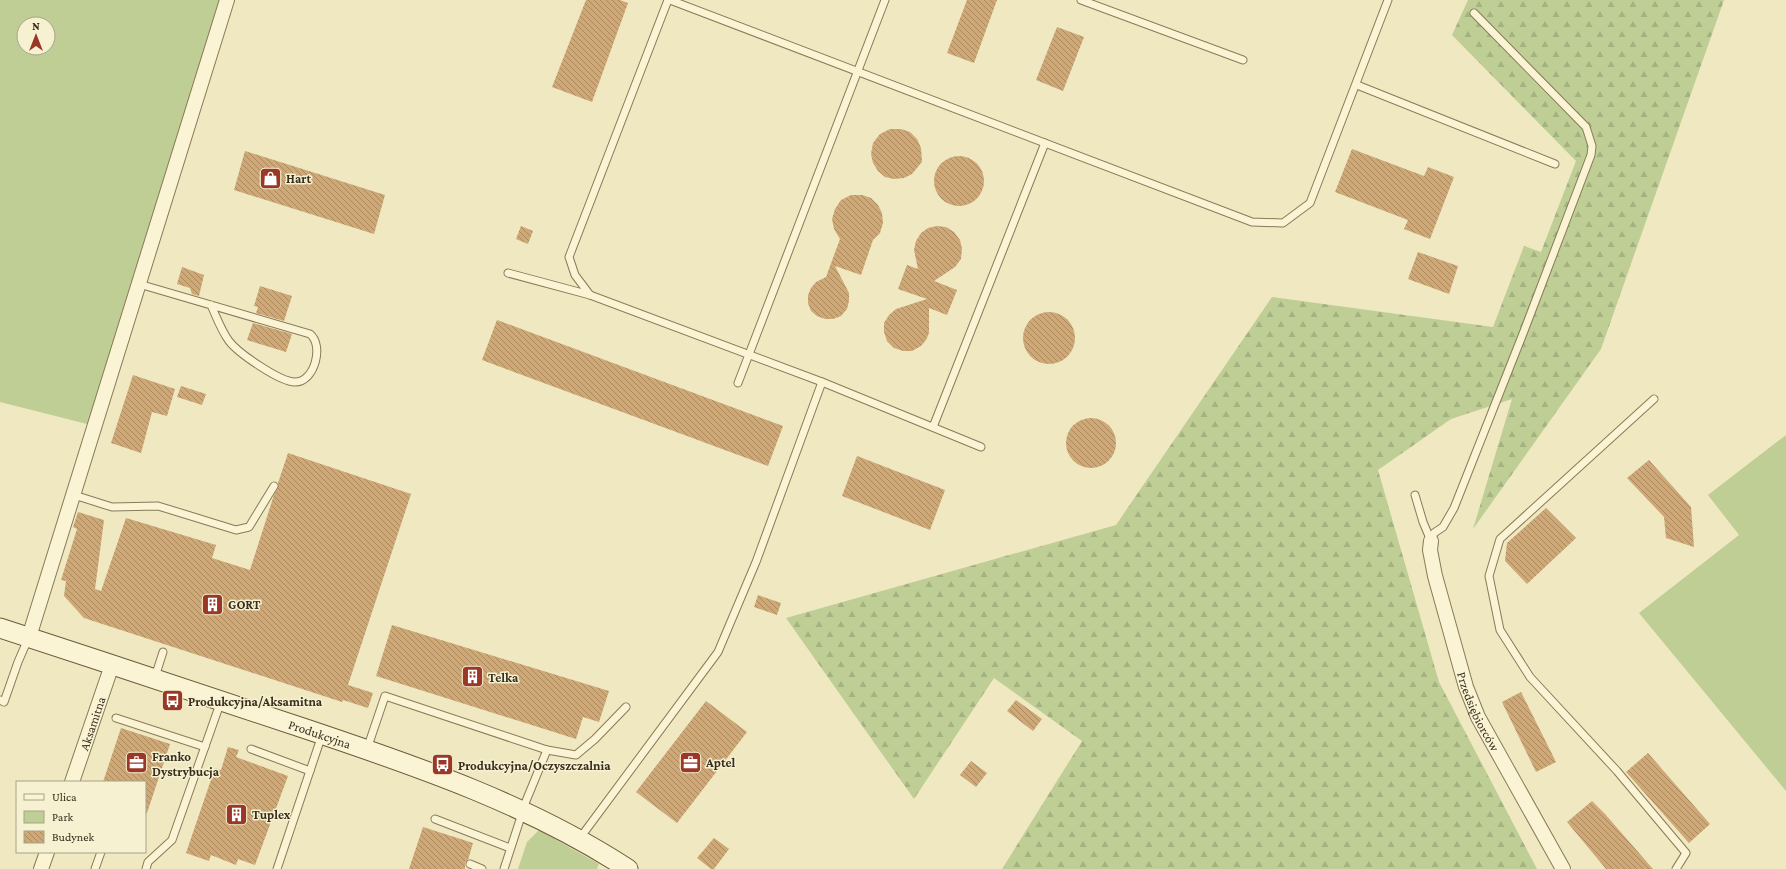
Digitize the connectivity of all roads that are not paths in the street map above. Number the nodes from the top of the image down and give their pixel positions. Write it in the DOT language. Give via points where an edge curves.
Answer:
graph roads {
  1 [pos="227,0"];
  2 [pos="669,0"];
  3 [pos="885,0"];
  4 [pos="1081,0"];
  5 [pos="1388,0"];
  6 [pos="1474,13"];
  7 [pos="1243,60"];
  8 [pos="858,72"];
  9 [pos="1356,85"];
  10 [pos="1045,143"];
  11 [pos="1555,164"];
  12 [pos="508,273"];
  13 [pos="139,284"];
  14 [pos="590,295"];
  15 [pos="211,305"];
  16 [pos="750,354"];
  17 [pos="822,382"];
  18 [pos="738,383"];
  19 [pos="1654,400"];
  20 [pos="933,427"];
  21 [pos="981,447"];
  22 [pos="274,486"];
  23 [pos="74,495"];
  24 [pos="1415,495"];
  25 [pos="1431,541"];
  26 [pos="0,628"];
  27 [pos="29,638"];
  28 [pos="163,652"];
  29 [pos="112,665"];
  30 [pos="154,679"];
  31 [pos="0,700"];
  32 [pos="221,700"];
  33 [pos="626,707"];
  34 [pos="116,718"];
  35 [pos="322,735"];
  36 [pos="205,747"];
  37 [pos="251,749"];
  38 [pos="367,749"];
  39 [pos="547,750"];
  40 [pos="310,771"];
  41 [pos="72,781"];
  42 [pos="523,811"];
  43 [pos="435,820"];
  44 [pos="578,840"];
  45 [pos="510,848"];
  46 [pos="47,853"];
  47 [pos="101,853"];
  48 [pos="470,864"];
  49 [pos="42,869"];
  50 [pos="95,869"];
  51 [pos="146,869"];
  52 [pos="277,869"];
  53 [pos="482,869"];
  54 [pos="504,869"];
  55 [pos="628,869"];
  56 [pos="1563,869"];
  57 [pos="1676,869"];
  1 -- 13 [label="street"];
  2 -- 8 [label="lane"];
  2 -- 14 [label="lane" via="569,257 575,275"];
  3 -- 8 [label="lane"];
  4 -- 7 [label="lane"];
  5 -- 9 [label="lane"];
  6 -- 25 [label="lane" via="1586,127 1592,146 1591,155 1524,331 1454,508 1443,527 1434,533"];
  8 -- 10 [label="lane"];
  8 -- 16 [label="lane"];
  9 -- 10 [label="lane" via="1310,203 1283,223 1252,222"];
  9 -- 11 [label="lane"];
  10 -- 20 [label="lane"];
  12 -- 14 [label="lane"];
  13 -- 15 [label="lane"];
  13 -- 23 [label="street"];
  14 -- 16 [label="lane"];
  15 -- 15 [label="lane" via="310,334 318,345 311,371 303,380 295,382 282,379 241,354 228,340"];
  16 -- 17 [label="lane"];
  16 -- 18 [label="lane"];
  17 -- 20 [label="lane"];
  17 -- 44 [label="lane" via="756,562 718,652"];
  19 -- 57 [label="lane" via="1500,539 1489,576 1500,630 1530,677 1617,771 1686,853"];
  20 -- 21 [label="lane"];
  22 -- 23 [label="lane" via="249,527 236,530 158,506 112,507"];
  23 -- 27 [label="street"];
  24 -- 25 [label="lane"];
  25 -- 56 [label="street, Przedsiębiorców" via="1430,550 1435,576 1466,687 1478,717"];
  26 -- 27 [label="street, Produkcyjna"];
  27 -- 29 [label="street, Produkcyjna"];
  27 -- 31 [label="lane" via="4,702"];
  28 -- 30 [label="lane"];
  29 -- 30 [label="street, Produkcyjna"];
  29 -- 41 [label="street, Aksamitna"];
  30 -- 32 [label="street, Produkcyjna"];
  32 -- 35 [label="street, Produkcyjna"];
  32 -- 36 [label="lane"];
  33 -- 39 [label="lane" via="576,755"];
  34 -- 36 [label="lane"];
  35 -- 38 [label="street, Produkcyjna"];
  35 -- 40 [label="lane"];
  36 -- 51 [label="lane" via="172,840 148,862"];
  37 -- 40 [label="lane"];
  38 -- 39 [label="lane" via="385,696"];
  38 -- 42 [label="street, Produkcyjna" via="432,772"];
  39 -- 42 [label="lane"];
  40 -- 52 [label="lane"];
  42 -- 44 [label="street, Produkcyjna"];
  42 -- 45 [label="lane"];
  43 -- 45 [label="lane"];
  44 -- 55 [label="street, Produkcyjna"];
  45 -- 54 [label="lane"];
  46 -- 49 [label="street"];
  47 -- 50 [label="lane"];
  48 -- 53 [label="lane"];
}
